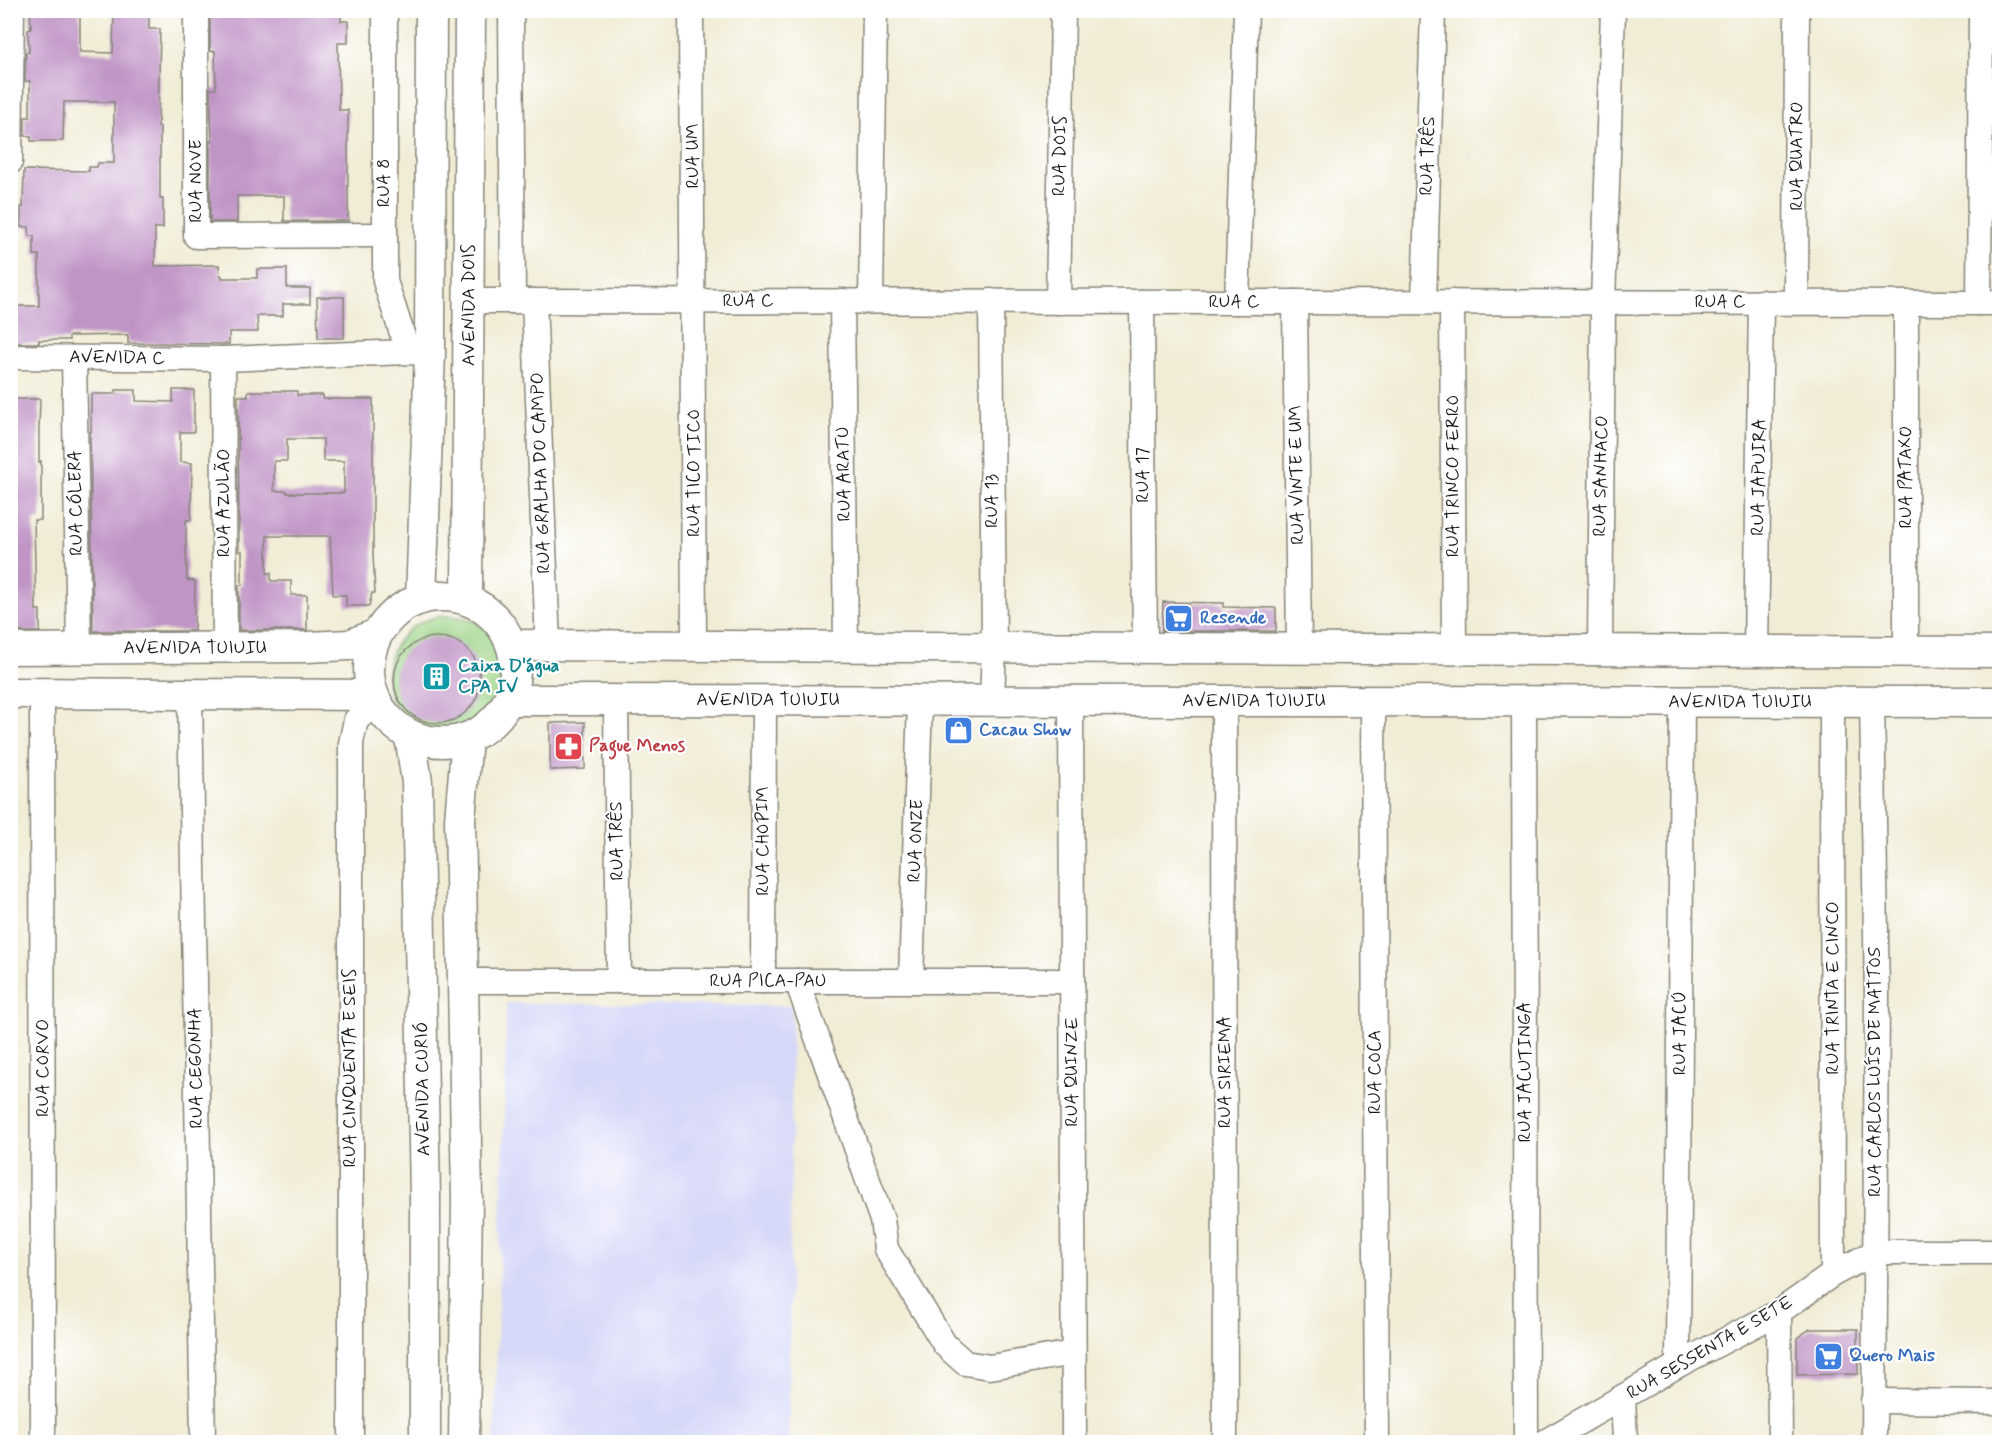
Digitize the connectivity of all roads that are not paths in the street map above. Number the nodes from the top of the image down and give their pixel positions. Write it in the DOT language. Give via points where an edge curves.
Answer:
graph roads {
  1 [pos="12,10"];
  2 [pos="196,10"];
  3 [pos="385,10"];
  4 [pos="431,10"];
  5 [pos="470,10"];
  6 [pos="511,10"];
  7 [pos="692,10"];
  8 [pos="875,10"];
  9 [pos="1063,10"];
  10 [pos="1246,10"];
  11 [pos="1432,10"];
  12 [pos="1613,10"];
  13 [pos="1797,10"];
  14 [pos="1981,10"];
  15 [pos="10,162"];
  16 [pos="384,235"];
  17 [pos="469,301"];
  18 [pos="524,301"];
  19 [pos="694,301"];
  20 [pos="842,301"];
  21 [pos="871,301"];
  22 [pos="991,301"];
  23 [pos="1058,302"];
  24 [pos="1142,302"];
  25 [pos="1237,302"];
  26 [pos="1295,302"];
  27 [pos="1424,302"];
  28 [pos="1452,302"];
  29 [pos="1603,302"];
  30 [pos="1761,302"];
  31 [pos="1796,302"];
  32 [pos="1906,303"];
  33 [pos="1989,303"];
  34 [pos="419,353"];
  35 [pos="10,357"];
  36 [pos="74,358"];
  37 [pos="223,359"];
  38 [pos="421,599"];
  39 [pos="467,600"];
  40 [pos="377,634"];
  41 [pos="512,645"];
  42 [pos="548,645"];
  43 [pos="694,646"];
  44 [pos="846,647"];
  45 [pos="993,647"];
  46 [pos="79,648"];
  47 [pos="225,648"];
  48 [pos="1145,648"];
  49 [pos="10,649"];
  50 [pos="1299,649"];
  51 [pos="1454,650"];
  52 [pos="1600,650"];
  53 [pos="1756,651"];
  54 [pos="1906,651"];
  55 [pos="2000,652"];
  56 [pos="10,693"];
  57 [pos="42,693"];
  58 [pos="190,694"];
  59 [pos="374,699"];
  60 [pos="509,700"];
  61 [pos="616,700"];
  62 [pos="764,700"];
  63 [pos="920,701"];
  64 [pos="992,701"];
  65 [pos="1071,701"];
  66 [pos="1224,701"];
  67 [pos="1373,701"];
  68 [pos="1524,702"];
  69 [pos="1682,702"];
  70 [pos="1832,702"];
  71 [pos="1872,702"];
  72 [pos="2000,702"];
  73 [pos="410,736"];
  74 [pos="467,738"];
  75 [pos="463,981"];
  76 [pos="619,981"];
  77 [pos="763,981"];
  78 [pos="797,981"];
  79 [pos="911,981"];
  80 [pos="1072,981"];
  81 [pos="1875,1252"];
  82 [pos="2000,1252"];
  83 [pos="1833,1274"];
  84 [pos="1779,1312"];
  85 [pos="1073,1353"];
  86 [pos="1678,1365"];
  87 [pos="1623,1398"];
  88 [pos="1873,1401"];
  89 [pos="2000,1402"];
  90 [pos="43,1443"];
  91 [pos="203,1443"];
  92 [pos="351,1443"];
  93 [pos="425,1443"];
  94 [pos="464,1443"];
  95 [pos="1074,1443"];
  96 [pos="1225,1443"];
  97 [pos="1377,1443"];
  98 [pos="1526,1443"];
  99 [pos="1545,1443"];
  100 [pos="1625,1443"];
  101 [pos="1780,1443"];
  102 [pos="1874,1443"];
  1 -- 15 [label="street"];
  2 -- 16 [label="street, RUA NOVE" via="196,236"];
  3 -- 16 [label="street, RUA 8"];
  4 -- 34 [label="main road"];
  5 -- 17 [label="main road, AVENIDA DOIS"];
  6 -- 18 [label="street"];
  7 -- 19 [label="street, RUA UM"];
  8 -- 21 [label="street"];
  9 -- 23 [label="street, RUA DOIS"];
  10 -- 25 [label="street"];
  11 -- 27 [label="street, RUA TRÊS"];
  12 -- 29 [label="street"];
  13 -- 31 [label="street, RUA QUATRO"];
  14 -- 33 [label="street"];
  16 -- 34 [label="street, RUA 8" via="385,280"];
  17 -- 18 [label="street, RUA C"];
  17 -- 39 [label="main road, AVENIDA DOIS"];
  18 -- 19 [label="street, RUA C"];
  18 -- 42 [label="street, RUA GRALHA DO CAMPO"];
  19 -- 20 [label="street, RUA C"];
  19 -- 43 [label="street, RUA TICO TICO"];
  20 -- 21 [label="street, RUA C"];
  20 -- 44 [label="street, RUA ARATU"];
  21 -- 22 [label="street, RUA C"];
  22 -- 23 [label="street, RUA C"];
  22 -- 45 [label="street, RUA 13"];
  23 -- 24 [label="street, RUA C"];
  24 -- 25 [label="street, RUA C"];
  24 -- 48 [label="street, RUA 17"];
  25 -- 26 [label="street, RUA C"];
  26 -- 27 [label="street, RUA C"];
  26 -- 50 [label="street, RUA VINTE E UM"];
  27 -- 28 [label="street, RUA C"];
  28 -- 29 [label="street, RUA C"];
  28 -- 51 [label="street, RUA TRINCO FERRO"];
  29 -- 30 [label="street, RUA C"];
  29 -- 52 [label="street, RUA SANHACO"];
  30 -- 31 [label="street, RUA C"];
  30 -- 53 [label="street, RUA JAPUIRA"];
  31 -- 32 [label="street, RUA C"];
  32 -- 33 [label="street, RUA C"];
  32 -- 54 [label="street, RUA PATAXO"];
  34 -- 37 [label="street"];
  34 -- 38 [label="main road"];
  35 -- 36 [label="street, AVENIDA C"];
  36 -- 37 [label="street, AVENIDA C"];
  36 -- 46 [label="street, RUA CÓLERA"];
  37 -- 47 [label="street, RUA AZULÃO"];
  38 -- 39 [label="main road" via="444,596"];
  38 -- 40 [label="main road" via="403,607"];
  39 -- 41 [label="main road" via="486,610 502,626"];
  40 -- 47 [label="main road, AVENIDA TUIUIU" via="349,645"];
  40 -- 59 [label="main road" via="369,654 368,675"];
  41 -- 42 [label="main road"];
  41 -- 60 [label="main road" via="515,664"];
  42 -- 43 [label="main road"];
  43 -- 44 [label="main road"];
  44 -- 45 [label="main road"];
  45 -- 48 [label="main road"];
  45 -- 64 [label="street, RUA 13"];
  46 -- 47 [label="main road, AVENIDA TUIUIU"];
  46 -- 49 [label="main road, AVENIDA TUIUIU"];
  48 -- 50 [label="main road"];
  50 -- 51 [label="main road"];
  51 -- 52 [label="main road"];
  52 -- 53 [label="main road"];
  53 -- 54 [label="main road"];
  54 -- 55 [label="main road"];
  56 -- 57 [label="main road"];
  57 -- 58 [label="main road"];
  57 -- 90 [label="street, RUA CORVO"];
  58 -- 59 [label="main road"];
  58 -- 91 [label="street, RUA CEGONHA"];
  59 -- 73 [label="main road" via="390,723"];
  59 -- 92 [label="street, RUA CINQUENTA E SEIS" via="356,720 351,742"];
  60 -- 61 [label="main road, AVENIDA TUIUIU"];
  60 -- 74 [label="main road" via="484,730"];
  61 -- 62 [label="main road, AVENIDA TUIUIU"];
  61 -- 76 [label="street, RUA TRÊS"];
  62 -- 63 [label="main road, AVENIDA TUIUIU"];
  62 -- 77 [label="street, RUA CHOPIM"];
  63 -- 64 [label="main road, AVENIDA TUIUIU"];
  63 -- 79 [label="street, RUA ONZE"];
  64 -- 65 [label="main road, AVENIDA TUIUIU"];
  65 -- 66 [label="main road, AVENIDA TUIUIU"];
  65 -- 80 [label="street, RUA QUINZE"];
  66 -- 67 [label="main road, AVENIDA TUIUIU"];
  66 -- 96 [label="street, RUA SIRIEMA"];
  67 -- 68 [label="main road, AVENIDA TUIUIU"];
  67 -- 97 [label="street, RUA COCA"];
  68 -- 69 [label="main road, AVENIDA TUIUIU"];
  68 -- 98 [label="street, RUA JACUTINGA"];
  69 -- 70 [label="main road, AVENIDA TUIUIU"];
  69 -- 86 [label="street, RUA JACÚ"];
  70 -- 71 [label="main road, AVENIDA TUIUIU"];
  70 -- 83 [label="street, RUA TRINTA E CINCO"];
  71 -- 72 [label="main road, AVENIDA TUIUIU"];
  71 -- 81 [label="street, RUA CARLOS LUÍS DE MATTOS" via="1877,996"];
  73 -- 74 [label="main road" via="448,743"];
  73 -- 93 [label="main road, AVENIDA CURIÓ" via="417,782"];
  74 -- 75 [label="main road" via="460,819"];
  75 -- 76 [label="street, RUA PICA-PAU"];
  75 -- 94 [label="main road" via="467,1198"];
  76 -- 77 [label="street, RUA PICA-PAU"];
  77 -- 78 [label="street, RUA PICA-PAU"];
  78 -- 79 [label="street, RUA PICA-PAU"];
  78 -- 85 [label="street" via="882,1220 886,1249 945,1345 965,1363 990,1367"];
  79 -- 80 [label="street, RUA PICA-PAU"];
  80 -- 85 [label="street, RUA QUINZE"];
  81 -- 82 [label="street"];
  81 -- 83 [label="street, RUA SESSENTA E SETE"];
  81 -- 88 [label="street, RUA CARLOS LUÍS DE MATTOS"];
  83 -- 84 [label="street, RUA SESSENTA E SETE"];
  84 -- 86 [label="street, RUA SESSENTA E SETE"];
  84 -- 101 [label="street"];
  85 -- 95 [label="street, RUA QUINZE"];
  86 -- 87 [label="street, RUA SESSENTA E SETE"];
  87 -- 99 [label="street, RUA SESSENTA E SETE"];
  87 -- 100 [label="street"];
  88 -- 89 [label="street"];
  88 -- 102 [label="street, RUA CARLOS LUÍS DE MATTOS"];
}
